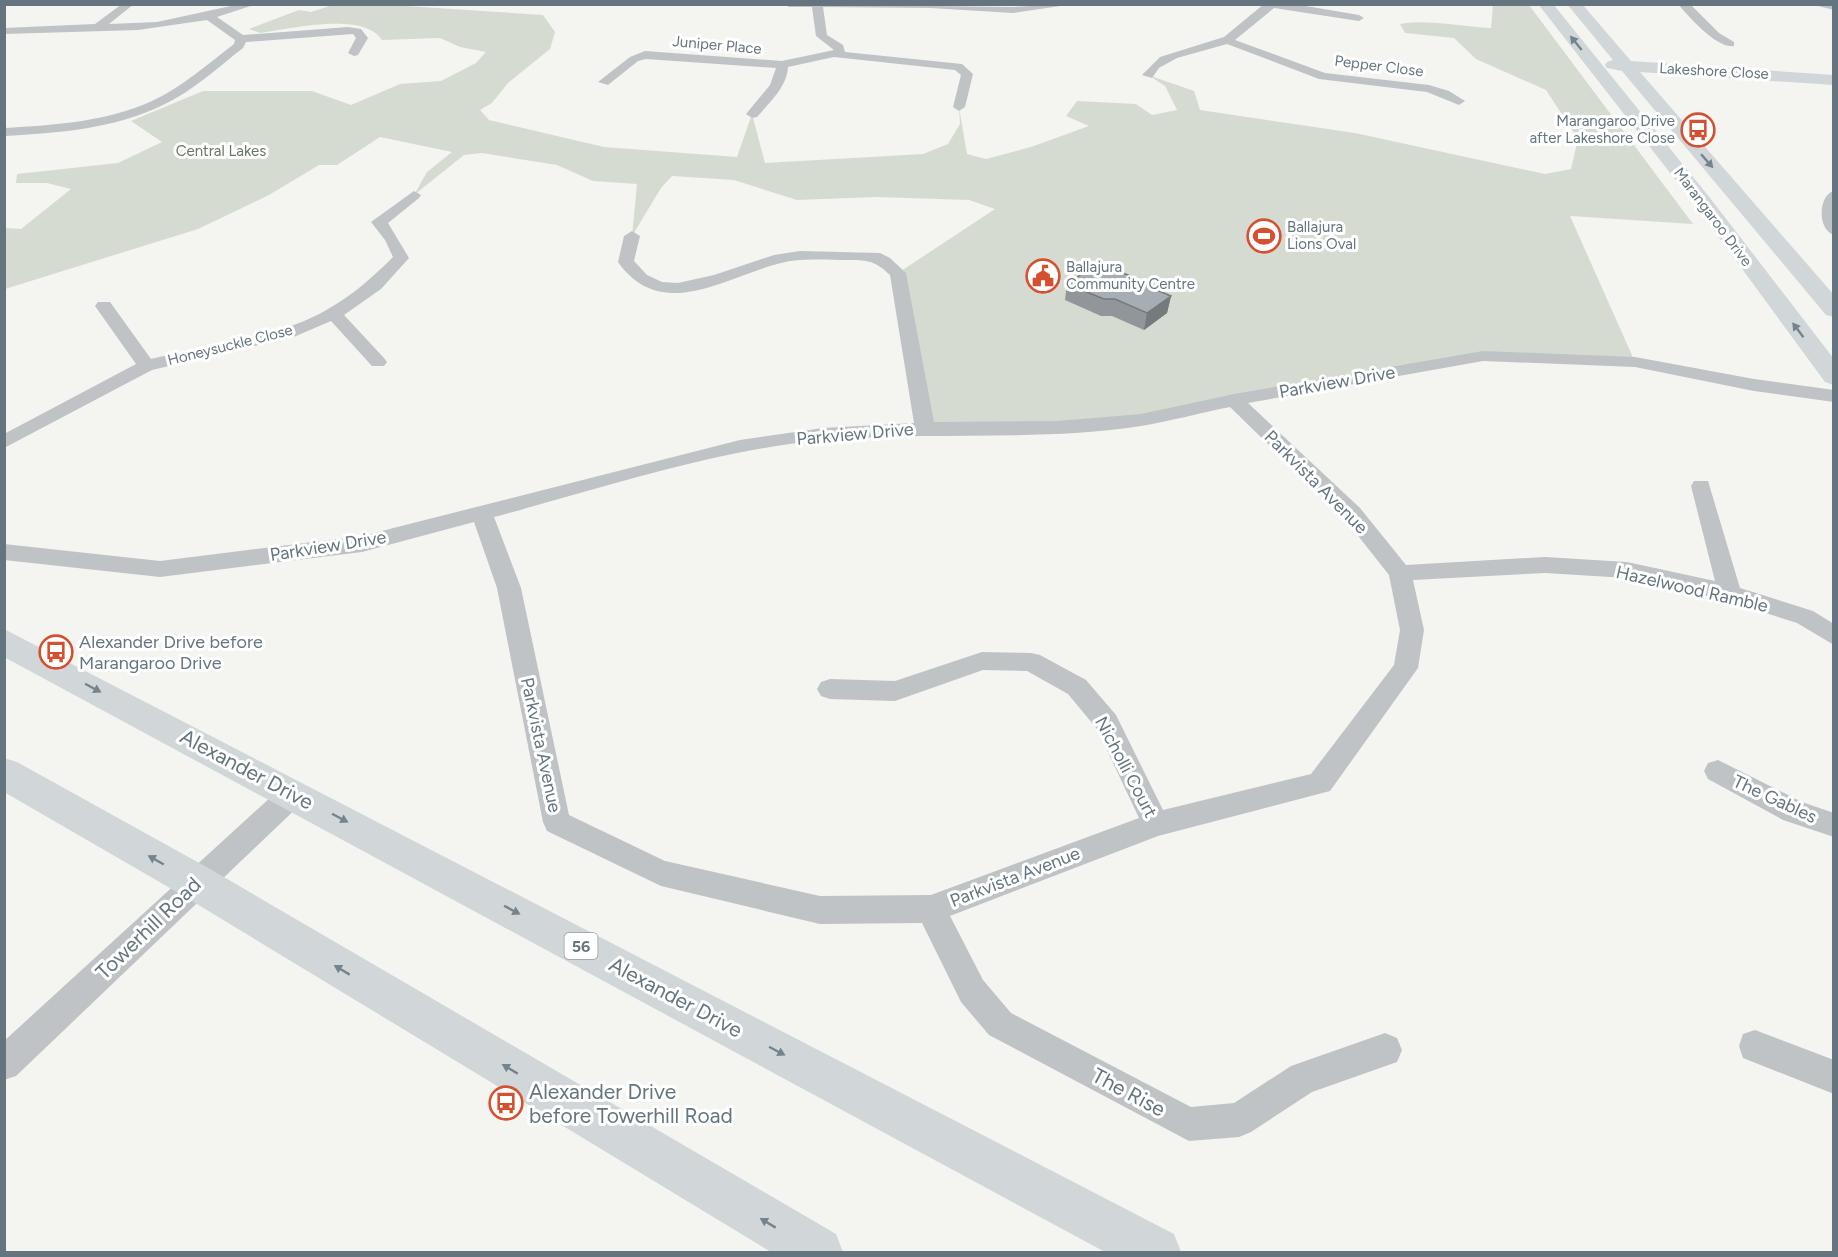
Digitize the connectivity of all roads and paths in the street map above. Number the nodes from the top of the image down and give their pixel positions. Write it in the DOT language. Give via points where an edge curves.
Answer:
graph roads {
  1 [pos="129,4"];
  2 [pos="252,4"];
  3 [pos="789,4"];
  4 [pos="1069,4"];
  5 [pos="1270,4"];
  6 [pos="1545,4"];
  7 [pos="1574,4"];
  8 [pos="1683,4"];
  9 [pos="1815,4"];
  10 [pos="817,5"];
  11 [pos="930,5"];
  12 [pos="1833,7"];
  13 [pos="210,16"];
  14 [pos="1359,18"];
  15 [pos="98,27"];
  16 [pos="4,31"];
  17 [pos="241,39"];
  18 [pos="1226,40"];
  19 [pos="1730,44"];
  20 [pos="354,53"];
  21 [pos="834,54"];
  22 [pos="782,65"];
  23 [pos="1597,69"];
  24 [pos="1630,70"];
  25 [pos="1148,75"];
  26 [pos="1833,80"];
  27 [pos="604,82"];
  28 [pos="1833,87"];
  29 [pos="1459,101"];
  30 [pos="959,107"];
  31 [pos="752,114"];
  32 [pos="4,132"];
  33 [pos="414,195"];
  34 [pos="1833,195"];
  35 [pos="1833,230"];
  36 [pos="632,236"];
  37 [pos="104,306"];
  38 [pos="1833,310"];
  39 [pos="333,314"];
  40 [pos="378,362"];
  41 [pos="146,366"];
  42 [pos="1713,376"];
  43 [pos="1833,377"];
  44 [pos="1833,382"];
  45 [pos="1833,396"];
  46 [pos="1234,400"];
  47 [pos="925,428"];
  48 [pos="4,442"];
  49 [pos="1701,486"];
  50 [pos="481,512"];
  51 [pos="4,552"];
  52 [pos="1400,573"];
  53 [pos="1730,593"];
  54 [pos="1833,636"];
  55 [pos="4,641"];
  56 [pos="830,689"];
  57 [pos="1718,771"];
  58 [pos="4,773"];
  59 [pos="294,793"];
  60 [pos="1156,824"];
  61 [pos="1833,825"];
  62 [pos="195,882"];
  63 [pos="931,909"];
  64 [pos="1755,1046"];
  65 [pos="1385,1050"];
  66 [pos="4,1064"];
  67 [pos="1833,1077"];
  68 [pos="818,1252"];
  69 [pos="1156,1252"];
  1 -- 15 [label="street"];
  2 -- 13 [label="street"];
  3 -- 10 [label="street"];
  4 -- 11 [label="street" via="1014,9"];
  5 -- 14 [label="street"];
  5 -- 18 [label="street"];
  23 -- 6 [label="main road, Marangaroo Drive, one-way"];
  7 -- 24 [label="main road, Marangaroo Drive"];
  8 -- 19 [label="street"];
  9 -- 12 [label="street"];
  10 -- 11 [label="street"];
  10 -- 21 [label="street" via="822,36 839,47 840,51"];
  13 -- 15 [label="street" via="158,25"];
  13 -- 17 [label="street"];
  15 -- 16 [label="street"];
  17 -- 20 [label="street" via="357,31 362,38"];
  17 -- 32 [label="street" via="239,46 178,92 149,105 59,129"];
  18 -- 25 [label="street" via="1170,55 1154,64"];
  18 -- 29 [label="street, Pepper Close" via="1322,75 1420,87 1449,94"];
  21 -- 22 [label="street, Juniper Place"];
  21 -- 30 [label="street, Juniper Place" via="958,67 967,74"];
  22 -- 27 [label="street, Juniper Place" via="645,55 634,58"];
  22 -- 31 [label="street" via="776,84"];
  23 -- 24 [label="main road, Lakeshore Close"];
  43 -- 23 [label="main road, Marangaroo Drive, one-way" via="1703,202"];
  24 -- 26 [label="main road, Lakeshore Close"];
  24 -- 28 [label="main road, Lakeshore Close"];
  24 -- 38 [label="main road, Marangaroo Drive, one-way"];
  33 -- 39 [label="street, Honeysuckle Close" via="378,222 401,258 375,285"];
  34 -- 35 [label="street" via="1828,213"];
  36 -- 47 [label="street" via="626,262 634,274 643,281 668,288 712,282 782,257 881,258 898,273"];
  37 -- 41 [label="street"];
  39 -- 40 [label="street"];
  39 -- 41 [label="street, Honeysuckle Close" via="290,332"];
  41 -- 48 [label="street, Honeysuckle Close"];
  42 -- 44 [label="street, Parkview Drive"];
  42 -- 45 [label="street, Parkview Drive"];
  42 -- 46 [label="street, Parkview Drive" via="1635,362 1483,356"];
  46 -- 47 [label="street, Parkview Drive" via="1141,420 1057,427"];
  46 -- 52 [label="street, Parkvista Avenue" via="1352,513"];
  47 -- 50 [label="street, Parkview Drive" via="740,446"];
  49 -- 53 [label="street"];
  50 -- 51 [label="street, Parkview Drive" via="362,544 160,569"];
  50 -- 63 [label="street, Parkvista Avenue" via="509,588 557,822 662,873 820,910"];
  52 -- 53 [label="street, Hazelwood Ramble" via="1545,565 1615,569"];
  52 -- 60 [label="street, Parkvista Avenue" via="1412,630 1406,668 1320,783"];
  53 -- 54 [label="street, Hazelwood Ramble" via="1805,617"];
  55 -- 59 [label="main road, Alexander Drive / 56, one-way"];
  56 -- 60 [label="street, Nicholli Court" via="895,691 982,661 1031,662 1077,687 1107,722"];
  57 -- 61 [label="street, The Gables" via="1793,811"];
  62 -- 58 [label="main road, one-way"];
  59 -- 62 [label="street, Towerhill Road"];
  59 -- 69 [label="main road, Alexander Drive / 56, one-way"];
  60 -- 63 [label="street, Parkvista Avenue"];
  62 -- 66 [label="street, Towerhill Road"];
  68 -- 62 [label="main road, one-way"];
  63 -- 65 [label="street, The Rise" via="972,991 1000,1024 1189,1124 1239,1120 1304,1078"];
  64 -- 67 [label="street"];
}
